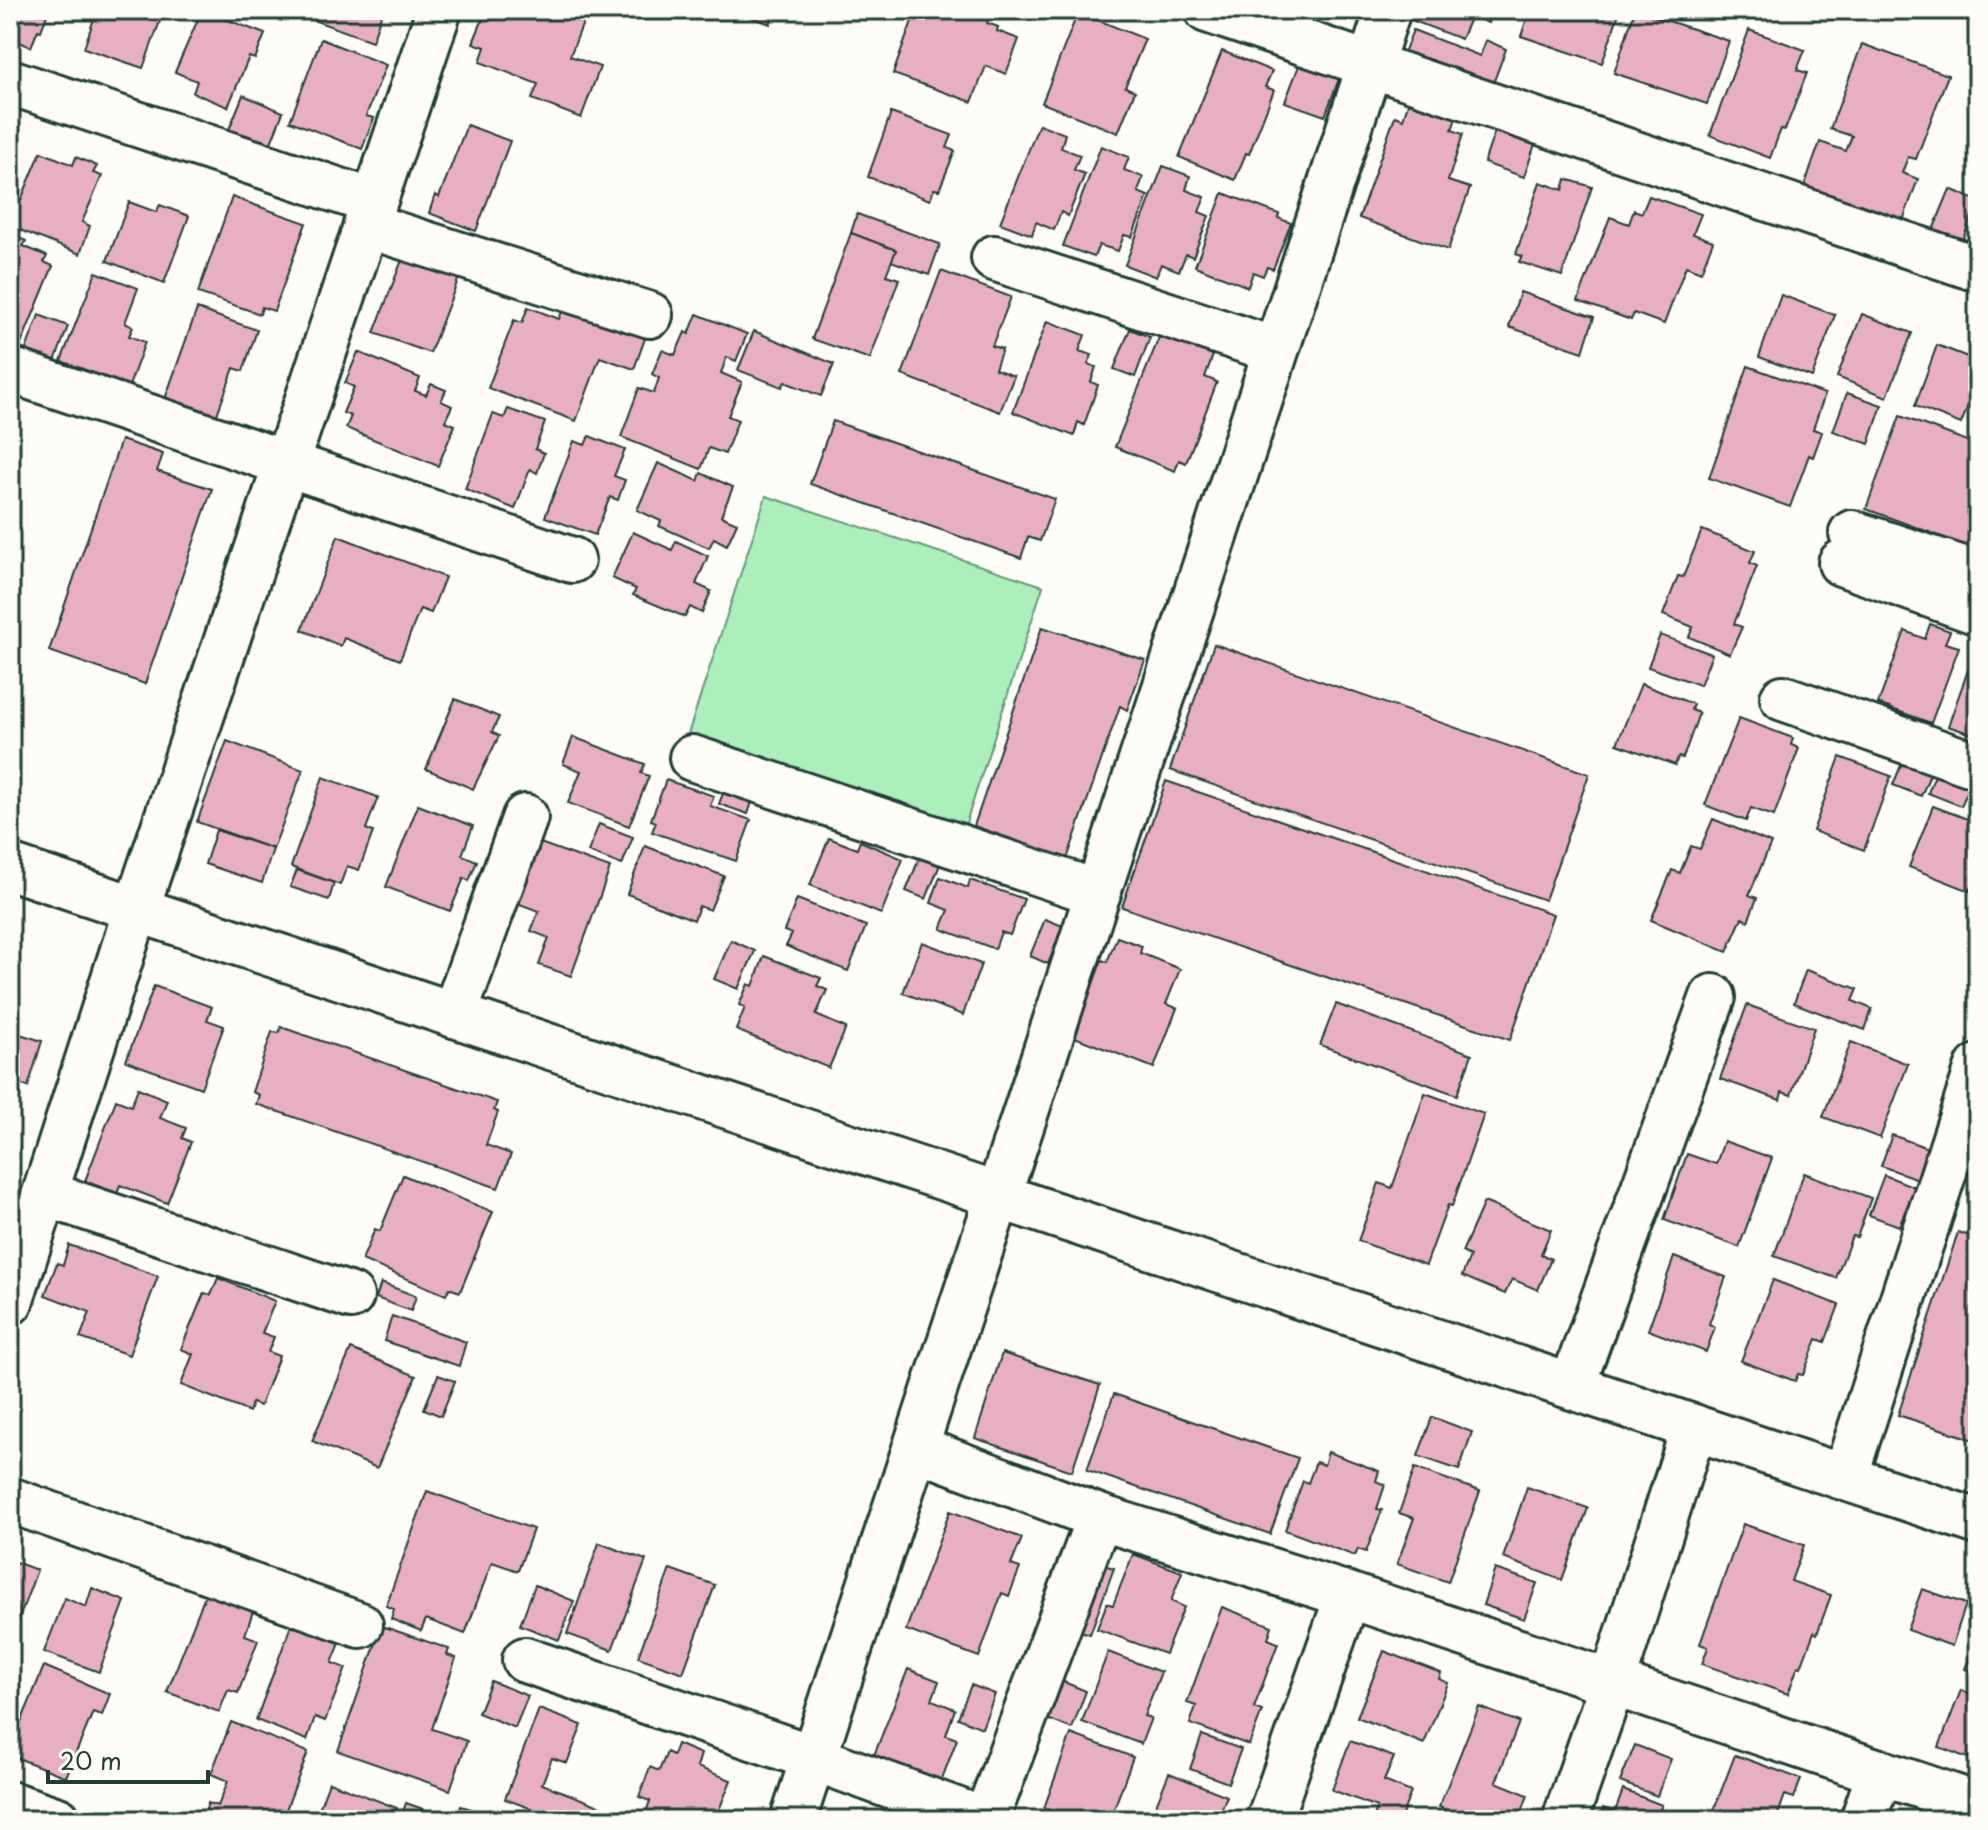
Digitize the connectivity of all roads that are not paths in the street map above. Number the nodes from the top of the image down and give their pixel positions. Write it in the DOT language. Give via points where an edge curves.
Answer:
graph roads {
  1 [pos="439,10"];
  2 [pos="1207,10"];
  3 [pos="1388,10"];
  4 [pos="1368,64"];
  5 [pos="10,82"];
  6 [pos="370,214"];
  7 [pos="994,258"];
  8 [pos="1978,269"];
  9 [pos="650,315"];
  10 [pos="1275,350"];
  11 [pos="10,370"];
  12 [pos="288,462"];
  13 [pos="572,560"];
  14 [pos="1978,574"];
  15 [pos="1978,612"];
  16 [pos="1783,698"];
  17 [pos="692,758"];
  18 [pos="1978,766"];
  19 [pos="525,817"];
  20 [pos="10,867"];
  21 [pos="1098,893"];
  22 [pos="136,910"];
  23 [pos="1713,997"];
  24 [pos="454,1015"];
  25 [pos="1978,1067"];
  26 [pos="46,1194"];
  27 [pos="999,1195"];
  28 [pos="351,1296"];
  29 [pos="10,1302"];
  30 [pos="1572,1386"];
  31 [pos="1694,1427"];
  32 [pos="916,1448"];
  33 [pos="1845,1477"];
  34 [pos="10,1500"];
  35 [pos="1099,1517"];
  36 [pos="1978,1522"];
  37 [pos="1348,1595"];
  38 [pos="360,1625"];
  39 [pos="525,1660"];
  40 [pos="1612,1684"];
  41 [pos="814,1758"];
  42 [pos="1880,1772"];
  43 [pos="10,1804"];
  44 [pos="1978,1805"];
  45 [pos="58,1820"];
  46 [pos="793,1820"];
  47 [pos="985,1820"];
  48 [pos="1269,1820"];
  49 [pos="1565,1820"];
  50 [pos="1863,1820"];
  1 -- 6 [label="street"];
  2 -- 4 [label="street"];
  3 -- 4 [label="street"];
  4 -- 8 [label="street"];
  4 -- 10 [label="street"];
  5 -- 6 [label="street"];
  6 -- 9 [label="street"];
  6 -- 12 [label="street"];
  7 -- 10 [label="street"];
  10 -- 21 [label="street"];
  11 -- 12 [label="street"];
  12 -- 13 [label="street"];
  12 -- 22 [label="street"];
  14 -- 15 [label="street" via="1846,548"];
  16 -- 18 [label="street"];
  17 -- 21 [label="street"];
  19 -- 24 [label="street"];
  20 -- 22 [label="street"];
  21 -- 27 [label="street"];
  22 -- 24 [label="street"];
  22 -- 26 [label="street"];
  23 -- 30 [label="street"];
  24 -- 27 [label="street"];
  25 -- 33 [label="street"];
  26 -- 28 [label="street"];
  26 -- 29 [label="street"];
  27 -- 30 [label="street"];
  27 -- 32 [label="street"];
  30 -- 31 [label="street"];
  31 -- 33 [label="street"];
  31 -- 40 [label="street"];
  32 -- 35 [label="street"];
  32 -- 41 [label="street"];
  33 -- 36 [label="street"];
  34 -- 38 [label="street"];
  35 -- 37 [label="street"];
  35 -- 47 [label="street"];
  37 -- 40 [label="street"];
  37 -- 48 [label="street"];
  39 -- 41 [label="street"];
  40 -- 42 [label="street"];
  40 -- 49 [label="street"];
  41 -- 46 [label="street"];
  41 -- 47 [label="street"];
  42 -- 44 [label="street"];
  42 -- 50 [label="street"];
  43 -- 45 [label="street"];
}
